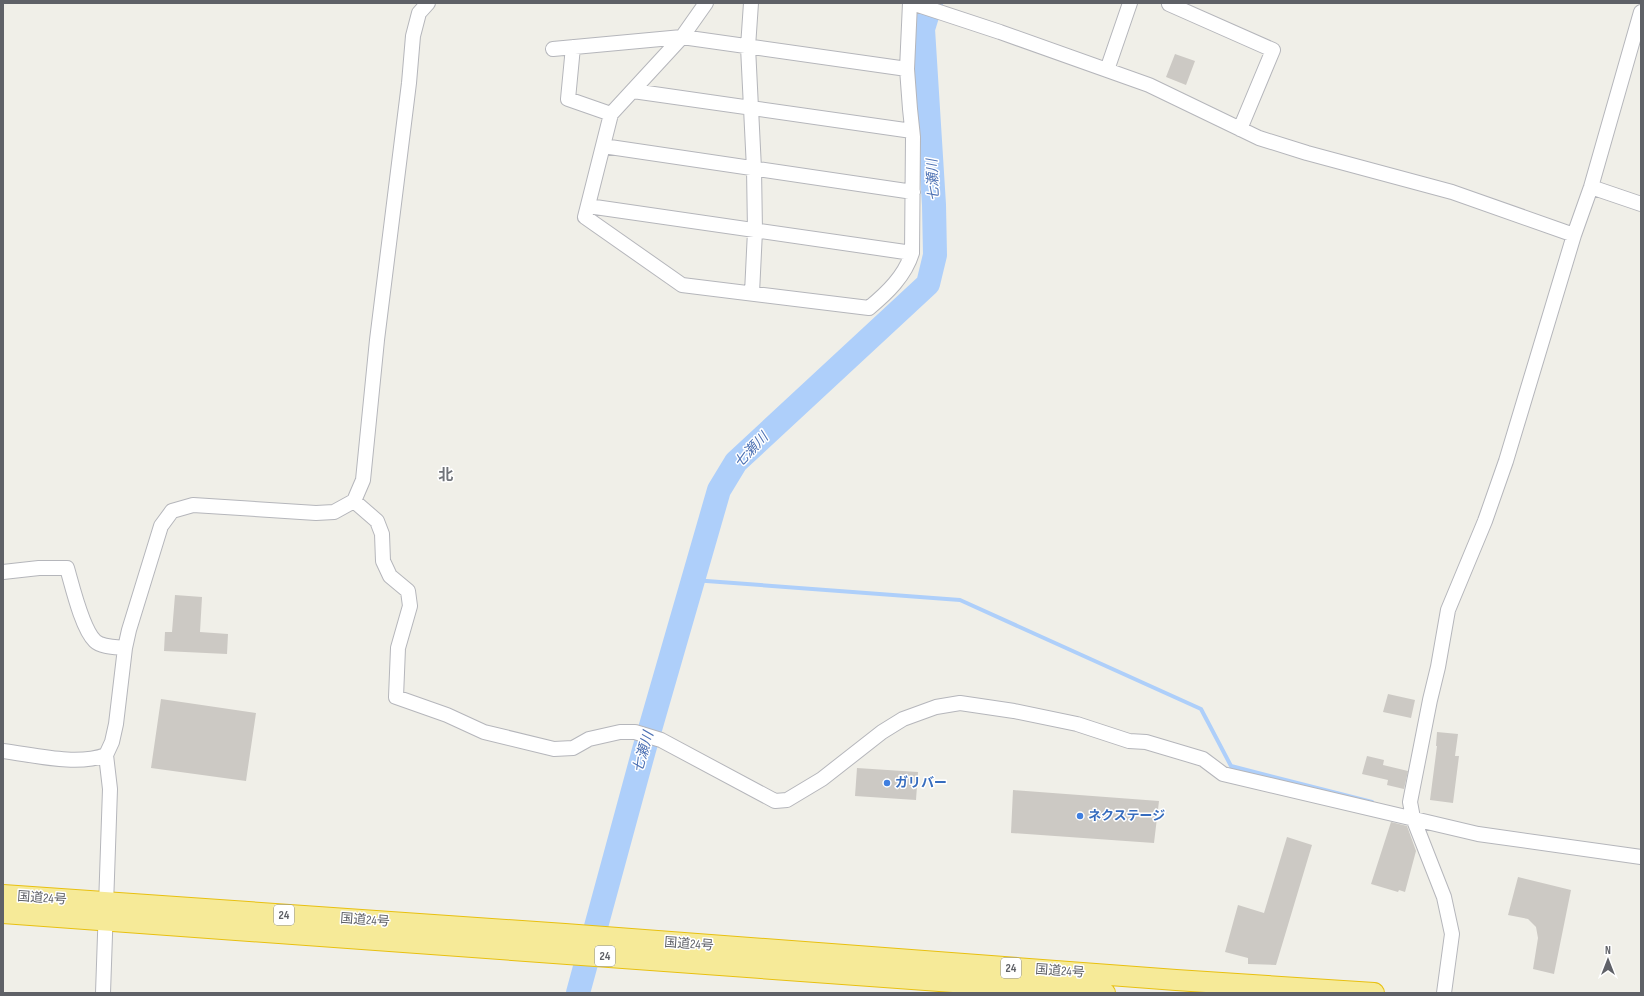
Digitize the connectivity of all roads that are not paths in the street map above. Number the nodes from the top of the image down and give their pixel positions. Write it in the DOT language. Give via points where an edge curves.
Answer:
graph roads {
  1 [pos="428,3"];
  2 [pos="706,3"];
  3 [pos="750,3"];
  4 [pos="911,3"];
  5 [pos="1130,3"];
  6 [pos="1169,4"];
  7 [pos="1641,12"];
  8 [pos="682,37"];
  9 [pos="573,47"];
  10 [pos="748,47"];
  11 [pos="553,49"];
  12 [pos="907,69"];
  13 [pos="1108,70"];
  14 [pos="633,91"];
  15 [pos="752,109"];
  16 [pos="611,114"];
  17 [pos="1240,129"];
  18 [pos="912,131"];
  19 [pos="603,146"];
  20 [pos="754,169"];
  21 [pos="1591,187"];
  22 [pos="913,192"];
  23 [pos="1641,204"];
  24 [pos="588,206"];
  25 [pos="755,231"];
  26 [pos="1574,235"];
  27 [pos="912,252"];
  28 [pos="752,293"];
  29 [pos="354,501"];
  30 [pos="3,572"];
  31 [pos="125,648"];
  32 [pos="3,751"];
  33 [pos="106,755"];
  34 [pos="1413,818"];
  35 [pos="1641,857"];
  36 [pos="3,895"];
  37 [pos="105,911"];
  38 [pos="3,914"];
  39 [pos="648,950"];
  40 [pos="103,993"];
  41 [pos="1105,993"];
  42 [pos="1374,993"];
  43 [pos="1444,993"];
  1 -- 29 [label="street" via="419,13 413,36 363,480"];
  2 -- 8 [label="street"];
  3 -- 10 [label="street"];
  4 -- 12 [label="street"];
  4 -- 13 [label="street"];
  5 -- 13 [label="street"];
  6 -- 17 [label="street" via="1273,50"];
  7 -- 21 [label="street"];
  8 -- 9 [label="street"];
  8 -- 10 [label="street"];
  8 -- 14 [label="street"];
  9 -- 11 [label="street"];
  9 -- 16 [label="street" via="568,99"];
  10 -- 12 [label="street"];
  10 -- 15 [label="street"];
  12 -- 18 [label="street"];
  13 -- 17 [label="street" via="1149,85"];
  14 -- 15 [label="street"];
  14 -- 16 [label="street"];
  15 -- 18 [label="street"];
  15 -- 20 [label="street"];
  16 -- 19 [label="street"];
  17 -- 26 [label="street" via="1259,138 1307,153 1452,192"];
  18 -- 22 [label="street"];
  19 -- 20 [label="street"];
  19 -- 24 [label="street"];
  20 -- 22 [label="street"];
  20 -- 25 [label="street"];
  21 -- 23 [label="street"];
  21 -- 26 [label="street"];
  22 -- 27 [label="street"];
  24 -- 25 [label="street"];
  24 -- 28 [label="street" via="585,217 682,285"];
  25 -- 27 [label="street"];
  25 -- 28 [label="street"];
  26 -- 34 [label="street" via="1506,461 1485,521 1448,610 1410,802"];
  27 -- 28 [label="street" via="908,264 895,284 869,308"];
  29 -- 31 [label="street" via="334,512 193,505 172,511 161,526"];
  29 -- 34 [label="street" via="377,521 382,534 382,561 390,576 408,592 410,606 398,648 396,697 447,715 484,732 554,749 573,748 589,739 620,732 635,732 661,740 776,801 787,800 822,779 882,732 903,719 936,707 960,703 1077,724 1129,741 1146,742 1203,759 1223,774"];
  30 -- 31 [label="street" via="67,568 86,628 95,642"];
  31 -- 33 [label="street" via="116,724"];
  32 -- 33 [label="street" via="74,760 94,760"];
  33 -- 37 [label="street" via="110,790"];
  34 -- 35 [label="street" via="1478,834"];
  34 -- 43 [label="street" via="1444,897 1452,934"];
  36 -- 37 [label="highway, 国道24号 / 24"];
  37 -- 38 [label="highway, 国道24号 / 24"];
  37 -- 39 [label="highway, 国道24号 / 24"];
  37 -- 40 [label="street"];
  39 -- 41 [label="highway, 国道24号 / 24"];
  39 -- 42 [label="highway, 国道24号 / 24"];
}
